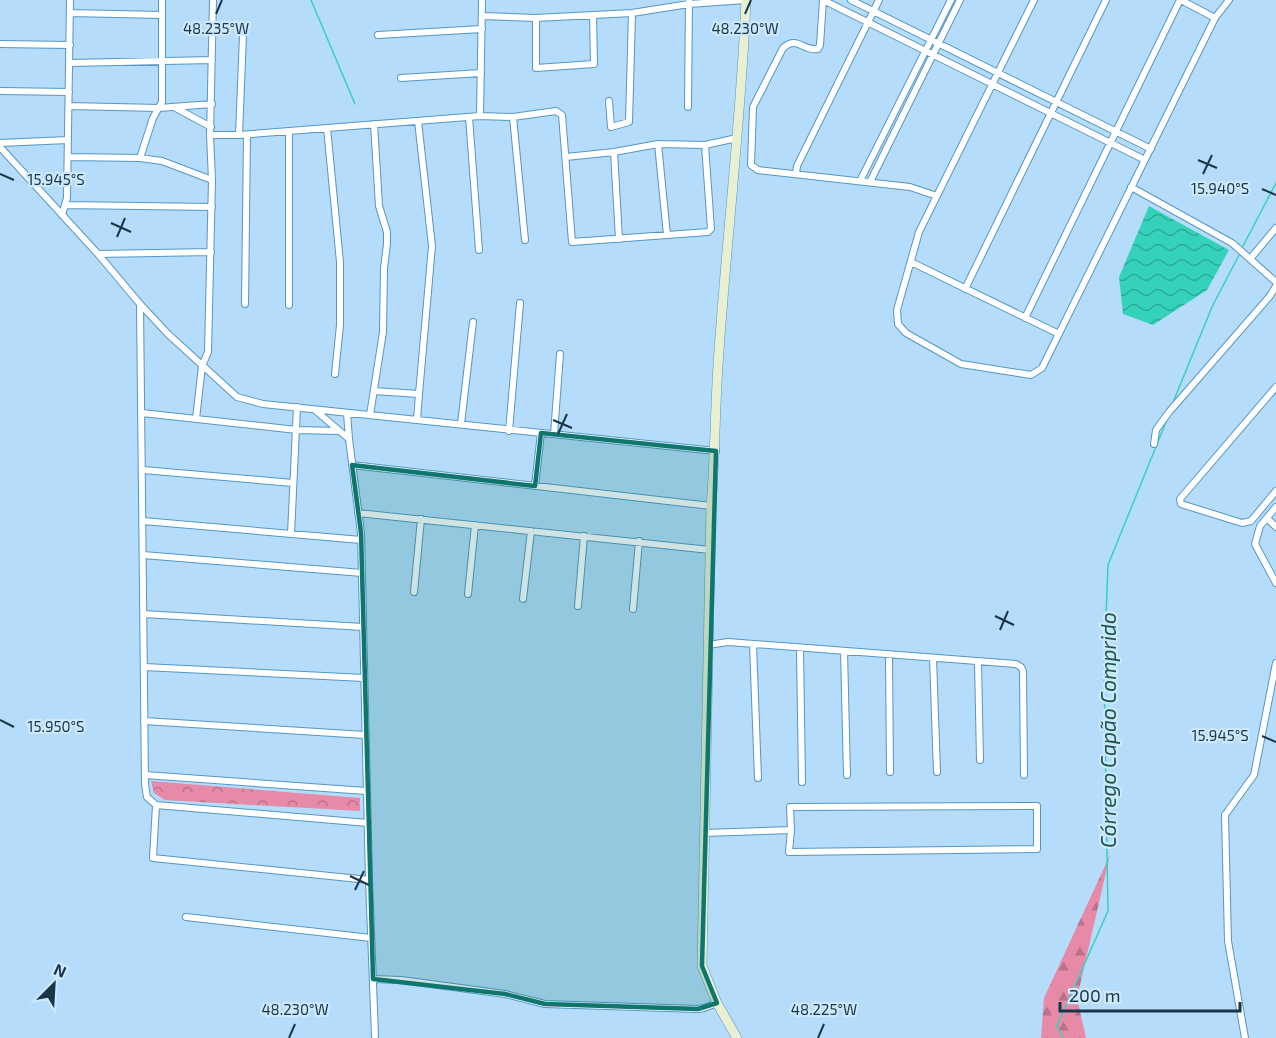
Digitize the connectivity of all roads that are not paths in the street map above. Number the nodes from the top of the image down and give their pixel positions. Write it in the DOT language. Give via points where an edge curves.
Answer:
graph roads {
  1 [pos="70,0"];
  2 [pos="162,0"];
  3 [pos="213,0"];
  4 [pos="482,0"];
  5 [pos="746,0"];
  6 [pos="823,0"];
  7 [pos="851,0"];
  8 [pos="879,0"];
  9 [pos="951,0"];
  10 [pos="960,0"];
  11 [pos="1034,0"];
  12 [pos="1106,0"];
  13 [pos="1180,0"];
  14 [pos="1229,0"];
  15 [pos="689,2"];
  16 [pos="874,11"];
  17 [pos="70,13"];
  18 [pos="632,13"];
  19 [pos="162,15"];
  20 [pos="593,15"];
  21 [pos="482,16"];
  22 [pos="536,18"];
  23 [pos="1215,18"];
  24 [pos="868,23"];
  25 [pos="482,29"];
  26 [pos="243,35"];
  27 [pos="378,35"];
  28 [pos="932,40"];
  29 [pos="939,43"];
  30 [pos="0,44"];
  31 [pos="70,45"];
  32 [pos="926,51"];
  33 [pos="934,54"];
  34 [pos="212,60"];
  35 [pos="162,61"];
  36 [pos="70,63"];
  37 [pos="998,72"];
  38 [pos="481,73"];
  39 [pos="401,78"];
  40 [pos="993,84"];
  41 [pos="0,91"];
  42 [pos="69,92"];
  43 [pos="609,101"];
  44 [pos="1056,102"];
  45 [pos="212,104"];
  46 [pos="69,106"];
  47 [pos="174,107"];
  48 [pos="688,107"];
  49 [pos="159,108"];
  50 [pos="1051,113"];
  51 [pos="480,116"];
  52 [pos="469,117"];
  53 [pos="513,117"];
  54 [pos="418,121"];
  55 [pos="374,124"];
  56 [pos="211,127"];
  57 [pos="327,128"];
  58 [pos="289,131"];
  59 [pos="1116,132"];
  60 [pos="210,135"];
  61 [pos="239,135"];
  62 [pos="247,135"];
  63 [pos="737,138"];
  64 [pos="68,140"];
  65 [pos="0,143"];
  66 [pos="1111,143"];
  67 [pos="658,144"];
  68 [pos="705,145"];
  69 [pos="0,147"];
  70 [pos="1151,149"];
  71 [pos="614,152"];
  72 [pos="68,157"];
  73 [pos="566,157"];
  74 [pos="140,158"];
  75 [pos="1145,160"];
  76 [pos="796,174"];
  77 [pos="212,180"];
  78 [pos="860,181"];
  79 [pos="870,182"];
  80 [pos="1131,187"];
  81 [pos="937,196"];
  82 [pos="65,205"];
  83 [pos="212,207"];
  84 [pos="62,214"];
  85 [pos="1276,228"];
  86 [pos="667,235"];
  87 [pos="619,239"];
  88 [pos="525,240"];
  89 [pos="478,250"];
  90 [pos="211,252"];
  91 [pos="98,254"];
  92 [pos="1250,259"];
  93 [pos="911,262"];
  94 [pos="1276,284"];
  95 [pos="965,289"];
  96 [pos="1273,298"];
  97 [pos="520,303"];
  98 [pos="140,304"];
  99 [pos="245,304"];
  100 [pos="289,305"];
  101 [pos="1025,318"];
  102 [pos="473,322"];
  103 [pos="1059,334"];
  104 [pos="560,354"];
  105 [pos="202,366"];
  106 [pos="335,374"];
  107 [pos="1276,387"];
  108 [pos="374,391"];
  109 [pos="419,394"];
  110 [pos="297,407"];
  111 [pos="315,409"];
  112 [pos="142,413"];
  113 [pos="347,413"];
  114 [pos="370,415"];
  115 [pos="196,419"];
  116 [pos="417,420"];
  117 [pos="461,424"];
  118 [pos="297,430"];
  119 [pos="339,431"];
  120 [pos="509,431"];
  121 [pos="541,433"];
  122 [pos="555,434"];
  123 [pos="349,439"];
  124 [pos="1154,444"];
  125 [pos="716,451"];
  126 [pos="352,465"];
  127 [pos="143,470"];
  128 [pos="293,483"];
  129 [pos="535,486"];
  130 [pos="1276,491"];
  131 [pos="711,506"];
  132 [pos="1276,507"];
  133 [pos="358,513"];
  134 [pos="1266,518"];
  135 [pos="421,519"];
  136 [pos="143,521"];
  137 [pos="475,525"];
  138 [pos="1276,527"];
  139 [pos="531,531"];
  140 [pos="291,534"];
  141 [pos="584,536"];
  142 [pos="362,540"];
  143 [pos="639,542"];
  144 [pos="710,550"];
  145 [pos="143,555"];
  146 [pos="362,573"];
  147 [pos="1276,583"];
  148 [pos="414,592"];
  149 [pos="468,594"];
  150 [pos="523,599"];
  151 [pos="578,606"];
  152 [pos="633,609"];
  153 [pos="144,614"];
  154 [pos="363,627"];
  155 [pos="753,644"];
  156 [pos="708,645"];
  157 [pos="800,648"];
  158 [pos="844,651"];
  159 [pos="888,655"];
  160 [pos="933,658"];
  161 [pos="978,662"];
  162 [pos="1276,663"];
  163 [pos="144,667"];
  164 [pos="364,678"];
  165 [pos="144,721"];
  166 [pos="365,735"];
  167 [pos="980,760"];
  168 [pos="937,771"];
  169 [pos="890,772"];
  170 [pos="145,775"];
  171 [pos="847,775"];
  172 [pos="1024,775"];
  173 [pos="758,778"];
  174 [pos="802,782"];
  175 [pos="366,791"];
  176 [pos="156,806"];
  177 [pos="368,823"];
  178 [pos="791,830"];
  179 [pos="704,832"];
  180 [pos="369,880"];
  181 [pos="186,918"];
  182 [pos="371,938"];
  183 [pos="373,978"];
  184 [pos="717,1003"];
  185 [pos="375,1036"];
  186 [pos="736,1038"];
  187 [pos="1245,1038"];
  1 -- 17 [label="street"];
  2 -- 19 [label="street"];
  3 -- 34 [label="street"];
  4 -- 21 [label="street"];
  5 -- 15 [label="street"];
  5 -- 63 [label="street"];
  6 -- 24 [label="street"];
  6 -- 76 [label="street" via="818,49 797,43 783,48 753,107 751,165 758,170"];
  7 -- 16 [label="street"];
  8 -- 16 [label="street"];
  9 -- 28 [label="street"];
  10 -- 29 [label="street"];
  11 -- 37 [label="street"];
  12 -- 44 [label="street"];
  13 -- 23 [label="street"];
  13 -- 59 [label="street"];
  14 -- 23 [label="street"];
  15 -- 18 [label="street"];
  15 -- 48 [label="street"];
  16 -- 24 [label="street"];
  16 -- 28 [label="street"];
  17 -- 19 [label="street"];
  17 -- 31 [label="street"];
  18 -- 20 [label="street"];
  18 -- 43 [label="street" via="629,122 611,127"];
  19 -- 35 [label="street"];
  20 -- 22 [label="street"];
  20 -- 22 [label="street" via="594,64 536,68"];
  21 -- 22 [label="street"];
  21 -- 25 [label="street"];
  23 -- 70 [label="street"];
  24 -- 32 [label="street"];
  24 -- 76 [label="street"];
  25 -- 27 [label="street"];
  25 -- 38 [label="street"];
  26 -- 61 [label="street"];
  28 -- 29 [label="street"];
  28 -- 32 [label="street"];
  29 -- 33 [label="street"];
  29 -- 37 [label="street"];
  30 -- 31 [label="street"];
  31 -- 36 [label="street"];
  32 -- 33 [label="street"];
  32 -- 78 [label="street"];
  33 -- 40 [label="street"];
  33 -- 79 [label="street"];
  34 -- 35 [label="street"];
  34 -- 45 [label="street"];
  35 -- 36 [label="street"];
  35 -- 49 [label="street"];
  36 -- 42 [label="street"];
  37 -- 40 [label="street"];
  37 -- 44 [label="street"];
  38 -- 39 [label="street"];
  38 -- 51 [label="street"];
  40 -- 50 [label="street"];
  40 -- 81 [label="street"];
  41 -- 42 [label="street"];
  42 -- 46 [label="street"];
  44 -- 50 [label="street"];
  44 -- 59 [label="street"];
  45 -- 47 [label="street"];
  45 -- 56 [label="street"];
  46 -- 49 [label="street"];
  46 -- 64 [label="street"];
  47 -- 49 [label="street"];
  47 -- 56 [label="street"];
  49 -- 74 [label="street"];
  50 -- 66 [label="street"];
  50 -- 95 [label="street"];
  51 -- 52 [label="street"];
  51 -- 53 [label="street"];
  52 -- 54 [label="street"];
  52 -- 89 [label="street"];
  53 -- 73 [label="street" via="549,110 559,112"];
  53 -- 88 [label="street"];
  54 -- 55 [label="street"];
  54 -- 109 [label="street" via="432,246"];
  55 -- 57 [label="street"];
  55 -- 108 [label="street" via="379,206 387,232 383,332"];
  56 -- 60 [label="street"];
  57 -- 58 [label="street"];
  57 -- 106 [label="street" via="340,262"];
  58 -- 62 [label="street"];
  58 -- 100 [label="street"];
  59 -- 66 [label="street"];
  59 -- 70 [label="street"];
  60 -- 61 [label="street"];
  60 -- 77 [label="street"];
  61 -- 62 [label="street"];
  62 -- 99 [label="street"];
  63 -- 68 [label="street"];
  63 -- 125 [label="street" via="718,366"];
  64 -- 65 [label="street"];
  64 -- 72 [label="street"];
  66 -- 75 [label="street"];
  66 -- 101 [label="street"];
  67 -- 68 [label="street"];
  67 -- 71 [label="street"];
  67 -- 86 [label="street"];
  68 -- 86 [label="street" via="711,229"];
  69 -- 84 [label="street"];
  70 -- 75 [label="street"];
  71 -- 73 [label="street"];
  71 -- 87 [label="street"];
  72 -- 74 [label="street"];
  72 -- 82 [label="street"];
  73 -- 87 [label="street" via="572,242"];
  74 -- 77 [label="street" via="162,161"];
  75 -- 80 [label="street"];
  76 -- 78 [label="street"];
  77 -- 83 [label="street"];
  78 -- 79 [label="street"];
  79 -- 81 [label="street" via="910,187"];
  80 -- 92 [label="street" via="1232,243"];
  80 -- 103 [label="street"];
  81 -- 93 [label="street" via="919,232"];
  82 -- 83 [label="street"];
  82 -- 84 [label="street"];
  83 -- 90 [label="street"];
  84 -- 91 [label="street"];
  85 -- 92 [label="street"];
  86 -- 87 [label="street"];
  90 -- 91 [label="street"];
  90 -- 105 [label="street" via="208,352"];
  91 -- 98 [label="street"];
  92 -- 94 [label="street"];
  93 -- 95 [label="street"];
  93 -- 103 [label="street" via="897,310 898,324 906,333 961,364 1031,375 1042,368"];
  94 -- 96 [label="street"];
  95 -- 101 [label="street"];
  96 -- 124 [label="street" via="1169,412 1156,430"];
  97 -- 120 [label="street"];
  98 -- 105 [label="street"];
  98 -- 112 [label="street"];
  101 -- 103 [label="street"];
  102 -- 117 [label="street"];
  104 -- 122 [label="street"];
  105 -- 110 [label="street" via="237,397"];
  105 -- 115 [label="street"];
  107 -- 130 [label="street" via="1180,500 1181,504 1242,523 1251,521"];
  108 -- 109 [label="street"];
  108 -- 114 [label="street"];
  109 -- 116 [label="street"];
  110 -- 111 [label="street"];
  110 -- 118 [label="street"];
  111 -- 113 [label="street"];
  111 -- 119 [label="street"];
  112 -- 115 [label="street"];
  112 -- 127 [label="street"];
  113 -- 114 [label="street"];
  113 -- 123 [label="street"];
  114 -- 116 [label="street"];
  115 -- 118 [label="street"];
  116 -- 117 [label="street"];
  117 -- 120 [label="street"];
  118 -- 119 [label="street"];
  118 -- 128 [label="street"];
  119 -- 123 [label="street"];
  120 -- 121 [label="street"];
  121 -- 122 [label="street"];
  121 -- 129 [label="street"];
  122 -- 125 [label="street"];
  123 -- 126 [label="street"];
  125 -- 131 [label="street"];
  126 -- 129 [label="street"];
  126 -- 133 [label="street"];
  127 -- 128 [label="street"];
  127 -- 136 [label="street"];
  128 -- 140 [label="street"];
  129 -- 131 [label="street"];
  131 -- 144 [label="street"];
  132 -- 134 [label="street"];
  133 -- 135 [label="street"];
  133 -- 142 [label="street"];
  134 -- 138 [label="street"];
  134 -- 147 [label="street" via="1255,544"];
  135 -- 137 [label="street"];
  135 -- 148 [label="street"];
  136 -- 140 [label="street"];
  136 -- 145 [label="street"];
  137 -- 139 [label="street"];
  137 -- 149 [label="street"];
  139 -- 141 [label="street"];
  139 -- 150 [label="street"];
  140 -- 142 [label="street"];
  141 -- 143 [label="street"];
  141 -- 151 [label="street"];
  142 -- 146 [label="street"];
  143 -- 144 [label="street"];
  143 -- 152 [label="street"];
  144 -- 156 [label="street"];
  145 -- 146 [label="street"];
  145 -- 153 [label="street"];
  146 -- 154 [label="street"];
  153 -- 154 [label="street"];
  153 -- 163 [label="street"];
  154 -- 164 [label="street"];
  155 -- 156 [label="street"];
  155 -- 157 [label="street"];
  155 -- 173 [label="street"];
  156 -- 179 [label="street"];
  157 -- 158 [label="street"];
  157 -- 174 [label="street"];
  158 -- 159 [label="street"];
  158 -- 171 [label="street"];
  159 -- 160 [label="street"];
  159 -- 169 [label="street"];
  160 -- 161 [label="street"];
  160 -- 168 [label="street"];
  161 -- 167 [label="street"];
  161 -- 172 [label="street" via="1016,664 1023,671"];
  162 -- 187 [label="street" via="1254,775 1225,815 1228,941"];
  163 -- 164 [label="street"];
  163 -- 165 [label="street"];
  164 -- 166 [label="street"];
  165 -- 166 [label="street"];
  165 -- 170 [label="street"];
  166 -- 175 [label="street"];
  170 -- 175 [label="street"];
  170 -- 176 [label="street" via="147,797"];
  175 -- 177 [label="street"];
  176 -- 177 [label="street"];
  176 -- 180 [label="street" via="153,858"];
  177 -- 180 [label="street"];
  178 -- 178 [label="street" via="790,807 1037,806 1036,849 789,852"];
  178 -- 179 [label="street"];
  179 -- 184 [label="street" via="702,966"];
  180 -- 182 [label="street"];
  181 -- 182 [label="street"];
  182 -- 183 [label="street"];
  183 -- 184 [label="street" via="505,994 545,1004 698,1009"];
  183 -- 185 [label="street"];
  184 -- 186 [label="street"];
}
